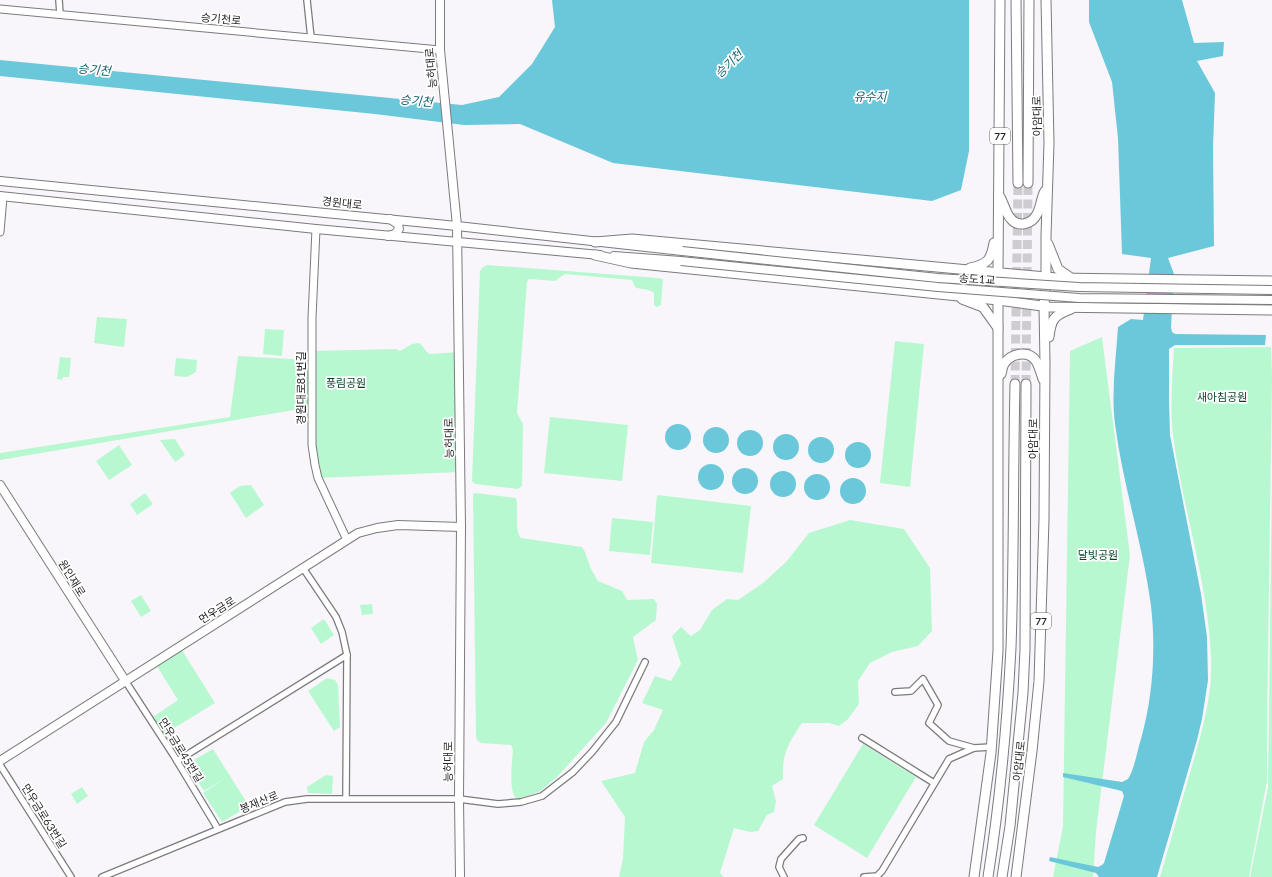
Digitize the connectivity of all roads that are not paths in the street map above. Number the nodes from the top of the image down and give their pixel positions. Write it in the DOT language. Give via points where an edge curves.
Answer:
graph roads {
  1 [pos="59,0"];
  2 [pos="308,0"];
  3 [pos="440,0"];
  4 [pos="1000,0"];
  5 [pos="1016,0"];
  6 [pos="1029,0"];
  7 [pos="1046,0"];
  8 [pos="0,9"];
  9 [pos="60,14"];
  10 [pos="311,38"];
  11 [pos="440,50"];
  12 [pos="2,181"];
  13 [pos="1018,183"];
  14 [pos="1028,183"];
  15 [pos="1048,184"];
  16 [pos="999,194"];
  17 [pos="1,197"];
  18 [pos="389,219"];
  19 [pos="458,226"];
  20 [pos="999,226"];
  21 [pos="316,230"];
  22 [pos="0,232"];
  23 [pos="387,236"];
  24 [pos="1046,236"];
  25 [pos="458,242"];
  26 [pos="595,242"];
  27 [pos="682,251"];
  28 [pos="595,254"];
  29 [pos="965,270"];
  30 [pos="998,273"];
  31 [pos="1046,277"];
  32 [pos="1071,278"];
  33 [pos="1272,281"];
  34 [pos="1272,290"];
  35 [pos="955,296"];
  36 [pos="998,300"];
  37 [pos="1272,300"];
  38 [pos="1044,306"];
  39 [pos="1086,307"];
  40 [pos="1272,310"];
  41 [pos="998,328"];
  42 [pos="1045,364"];
  43 [pos="998,383"];
  44 [pos="1015,384"];
  45 [pos="1026,384"];
  46 [pos="1045,384"];
  47 [pos="0,485"];
  48 [pos="460,527"];
  49 [pos="347,540"];
  50 [pos="303,568"];
  51 [pos="347,655"];
  52 [pos="645,662"];
  53 [pos="126,682"];
  54 [pos="895,692"];
  55 [pos="862,738"];
  56 [pos="991,747"];
  57 [pos="974,748"];
  58 [pos="0,761"];
  59 [pos="177,762"];
  60 [pos="0,765"];
  61 [pos="934,783"];
  62 [pos="346,798"];
  63 [pos="459,799"];
  64 [pos="218,829"];
  65 [pos="803,838"];
  66 [pos="882,875"];
  67 [pos="70,877"];
  68 [pos="102,877"];
  69 [pos="460,877"];
  70 [pos="784,877"];
  71 [pos="864,877"];
  72 [pos="974,877"];
  73 [pos="988,877"];
  74 [pos="1002,877"];
  75 [pos="1016,877"];
  1 -- 9 [label="street"];
  2 -- 10 [label="street"];
  3 -- 11 [label="main road, 능허대로"];
  4 -- 16 [label="main road, 77"];
  5 -- 13 [label="main road, 아암대로"];
  6 -- 14 [label="main road, 아암대로"];
  7 -- 15 [label="main road, 아암대로 / 77"];
  8 -- 9 [label="street, 승기천로"];
  9 -- 10 [label="street, 승기천로"];
  10 -- 11 [label="street, 승기천로"];
  11 -- 19 [label="main road, 능허대로"];
  12 -- 17 [label="main road"];
  12 -- 18 [label="main road, 경원대로"];
  15 -- 16 [label="main road" via="1037,214 1026,224 1015,223 1010,219"];
  15 -- 24 [label="main road, 아암대로 / 77"];
  16 -- 20 [label="main road, 77"];
  17 -- 21 [label="main road"];
  17 -- 22 [label="street"];
  18 -- 19 [label="main road, 경원대로"];
  18 -- 23 [label="main road" via="398,224 399,228 395,234"];
  19 -- 25 [label="main road, 능허대로"];
  19 -- 26 [label="main road, 경원대로"];
  20 -- 29 [label="main road" via="992,256 979,266"];
  20 -- 30 [label="main road, 77"];
  21 -- 23 [label="main road"];
  21 -- 49 [label="street, 경원대로81번길" via="312,318 312,445 318,478"];
  23 -- 25 [label="main road"];
  24 -- 31 [label="main road, 아암대로 / 77"];
  24 -- 32 [label="main road" via="1058,269"];
  25 -- 28 [label="main road"];
  25 -- 48 [label="main road, 능허대로"];
  26 -- 27 [label="main road, 경원대로"];
  26 -- 29 [label="main road" via="632,238"];
  27 -- 34 [label="main road, 송도1교, bridge" via="938,278 1064,286"];
  28 -- 35 [label="main road" via="631,263"];
  28 -- 37 [label="main road, 송도1교, bridge" via="1079,298"];
  29 -- 30 [label="main road"];
  30 -- 31 [label="main road"];
  30 -- 36 [label="main road, 77"];
  31 -- 32 [label="main road"];
  31 -- 38 [label="main road, 아암대로 / 77"];
  32 -- 33 [label="main road"];
  35 -- 36 [label="main road"];
  35 -- 41 [label="main road" via="983,307"];
  36 -- 38 [label="main road"];
  36 -- 41 [label="main road, 77"];
  38 -- 39 [label="main road"];
  38 -- 42 [label="main road, 아암대로 / 77"];
  39 -- 40 [label="main road"];
  39 -- 42 [label="main road" via="1071,309 1054,318 1050,325"];
  41 -- 43 [label="main road, 77"];
  42 -- 46 [label="main road, 아암대로 / 77"];
  43 -- 46 [label="main road" via="1004,364 1012,356 1021,354 1030,355 1036,360"];
  43 -- 56 [label="main road, 77" via="998,651"];
  44 -- 73 [label="main road, 아암대로" via="1010,655 1003,760"];
  45 -- 74 [label="main road, 아암대로" via="1023,693 1010,826"];
  46 -- 75 [label="main road, 아암대로 / 77" via="1039,681 1032,759"];
  47 -- 53 [label="main road, 원인재로"];
  48 -- 49 [label="main road, 먼우금로" via="377,528"];
  48 -- 63 [label="main road, 능허대로"];
  49 -- 50 [label="main road, 먼우금로"];
  50 -- 51 [label="street" via="336,617"];
  50 -- 53 [label="main road, 먼우금로"];
  51 -- 59 [label="street"];
  51 -- 62 [label="street"];
  52 -- 63 [label="street, 봉재산로" via="616,722 573,772 542,796 521,802 498,804"];
  53 -- 58 [label="main road, 먼우금로"];
  53 -- 59 [label="street, 먼우금로45번길"];
  54 -- 57 [label="street" via="911,691 923,679 938,705 929,723 949,741"];
  55 -- 61 [label="street"];
  56 -- 57 [label="street"];
  56 -- 72 [label="main road, 77"];
  57 -- 61 [label="street" via="949,759"];
  59 -- 64 [label="street, 먼우금로45번길"];
  60 -- 67 [label="street, 먼우금로63번길"];
  61 -- 66 [label="street"];
  62 -- 63 [label="street, 봉재산로"];
  62 -- 64 [label="street, 봉재산로" via="285,802"];
  63 -- 69 [label="main road, 능허대로"];
  64 -- 68 [label="street, 봉재산로"];
  65 -- 70 [label="street" via="799,839 781,859 779,867"];
  66 -- 71 [label="street"];
}
